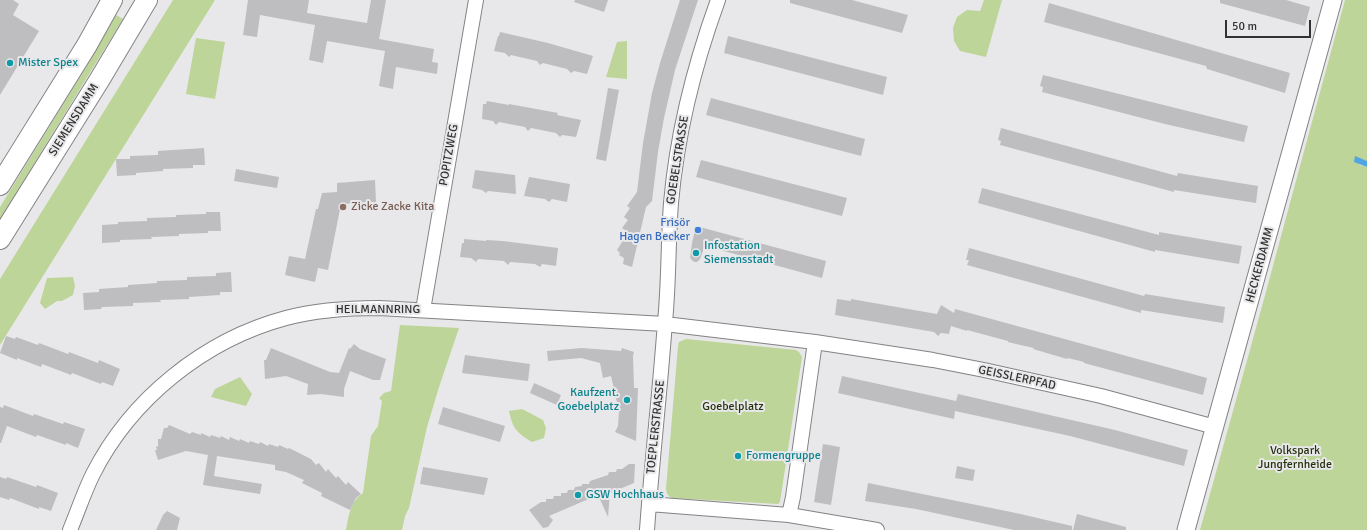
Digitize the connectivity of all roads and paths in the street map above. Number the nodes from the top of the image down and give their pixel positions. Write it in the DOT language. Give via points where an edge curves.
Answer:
graph roads {
  1 [pos="112,0"];
  2 [pos="147,0"];
  3 [pos="476,0"];
  4 [pos="718,0"];
  5 [pos="1333,0"];
  6 [pos="0,185"];
  7 [pos="0,239"];
  8 [pos="423,310"];
  9 [pos="665,324"];
  10 [pos="815,342"];
  11 [pos="1215,427"];
  12 [pos="648,504"];
  13 [pos="789,514"];
  14 [pos="70,530"];
  15 [pos="647,530"];
  16 [pos="877,530"];
  17 [pos="1186,530"];
  1 -- 6 [label="main road"];
  2 -- 7 [label="main road, SIEMENSDAMM"];
  3 -- 8 [label="street, POPITZWEG"];
  4 -- 9 [label="street, GOEBELSTRASSE" via="691,84 678,143 671,204"];
  5 -- 11 [label="street, HECKERDAMM"];
  8 -- 9 [label="street, HEILMANNRING"];
  8 -- 14 [label="street, HEILMANNRING" via="372,308 311,313 254,329 219,345 179,371 142,404 117,435 94,474"];
  9 -- 10 [label="street"];
  9 -- 12 [label="street, TOEPLERSTRASSE"];
  10 -- 11 [label="street, GEISSLERPFAD" via="984,370 1101,396"];
  10 -- 13 [label="street"];
  11 -- 17 [label="street, HECKERDAMM"];
  12 -- 13 [label="street"];
  12 -- 15 [label="street, TOEPLERSTRASSE"];
  13 -- 16 [label="street"];
}
